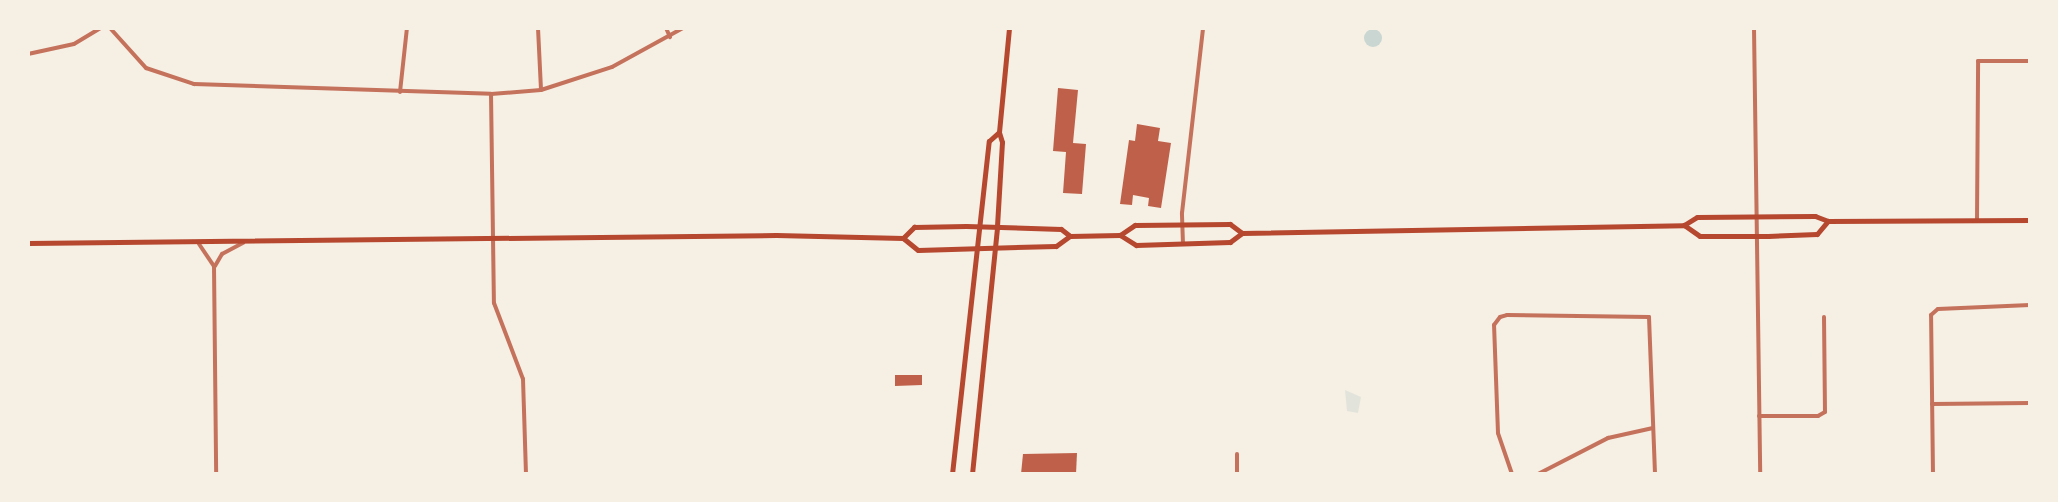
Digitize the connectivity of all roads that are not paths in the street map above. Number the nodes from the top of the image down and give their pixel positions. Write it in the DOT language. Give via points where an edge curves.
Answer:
graph roads {
  1 [pos="101,28"];
  2 [pos="110,28"];
  3 [pos="407,28"];
  4 [pos="538,28"];
  5 [pos="666,28"];
  6 [pos="683,28"];
  7 [pos="1009,28"];
  8 [pos="1203,28"];
  9 [pos="1754,28"];
  10 [pos="670,37"];
  11 [pos="28,54"];
  12 [pos="2030,61"];
  13 [pos="541,90"];
  14 [pos="400,92"];
  15 [pos="491,94"];
  16 [pos="999,132"];
  17 [pos="1755,217"];
  18 [pos="2030,220"];
  19 [pos="1828,221"];
  20 [pos="1977,221"];
  21 [pos="1684,225"];
  22 [pos="980,226"];
  23 [pos="997,226"];
  24 [pos="1182,226"];
  25 [pos="1242,232"];
  26 [pos="1120,235"];
  27 [pos="1070,236"];
  28 [pos="1756,236"];
  29 [pos="493,237"];
  30 [pos="903,238"];
  31 [pos="28,243"];
  32 [pos="243,243"];
  33 [pos="199,244"];
  34 [pos="1183,244"];
  35 [pos="977,248"];
  36 [pos="994,248"];
  37 [pos="214,266"];
  38 [pos="2030,306"];
  39 [pos="1824,317"];
  40 [pos="2030,403"];
  41 [pos="1932,404"];
  42 [pos="1759,416"];
  43 [pos="1653,428"];
  44 [pos="1237,454"];
  45 [pos="216,474"];
  46 [pos="526,474"];
  47 [pos="952,474"];
  48 [pos="972,474"];
  49 [pos="1237,474"];
  50 [pos="1512,474"];
  51 [pos="1538,474"];
  52 [pos="1655,474"];
  53 [pos="1760,474"];
  54 [pos="1933,474"];
  1 -- 11 [label="street" via="74,44"];
  2 -- 14 [label="street" via="146,68 194,84"];
  3 -- 14 [label="street"];
  4 -- 13 [label="street"];
  5 -- 10 [label="street"];
  6 -- 10 [label="street"];
  7 -- 16 [label="main road"];
  8 -- 24 [label="street"];
  9 -- 17 [label="street"];
  10 -- 13 [label="street" via="612,67"];
  12 -- 20 [label="street" via="1978,61"];
  13 -- 15 [label="street"];
  14 -- 15 [label="street"];
  15 -- 29 [label="street"];
  16 -- 22 [label="main road" via="989,141"];
  16 -- 23 [label="main road" via="1002,142"];
  17 -- 19 [label="main road" via="1815,216"];
  17 -- 21 [label="main road" via="1697,217"];
  17 -- 28 [label="street"];
  18 -- 20 [label="main road"];
  19 -- 20 [label="main road"];
  19 -- 28 [label="main road" via="1817,234"];
  21 -- 25 [label="main road"];
  21 -- 28 [label="main road" via="1700,236"];
  22 -- 23 [label="main road"];
  22 -- 30 [label="main road" via="914,227"];
  22 -- 35 [label="main road"];
  23 -- 27 [label="main road" via="1060,229"];
  23 -- 36 [label="main road"];
  24 -- 25 [label="main road" via="1230,224"];
  24 -- 26 [label="main road" via="1134,225"];
  24 -- 34 [label="street"];
  25 -- 34 [label="main road" via="1230,242"];
  26 -- 27 [label="main road"];
  26 -- 34 [label="main road" via="1136,245"];
  27 -- 36 [label="main road" via="1056,246"];
  28 -- 42 [label="street"];
  29 -- 30 [label="main road"];
  29 -- 32 [label="main road"];
  29 -- 46 [label="street" via="495,309 523,379"];
  30 -- 35 [label="main road" via="918,250"];
  31 -- 33 [label="main road"];
  32 -- 33 [label="main road"];
  32 -- 37 [label="street" via="222,254"];
  33 -- 37 [label="street"];
  35 -- 36 [label="main road"];
  35 -- 47 [label="main road"];
  36 -- 48 [label="main road"];
  37 -- 45 [label="street"];
  38 -- 41 [label="street" via="1938,309 1931,315"];
  39 -- 42 [label="street" via="1825,412 1818,416"];
  40 -- 41 [label="street"];
  41 -- 54 [label="street"];
  42 -- 53 [label="street"];
  43 -- 50 [label="street" via="1649,317 1500,317 1494,325 1497,433"];
  43 -- 51 [label="street" via="1608,438"];
  43 -- 52 [label="street"];
  44 -- 49 [label="street"];
}
